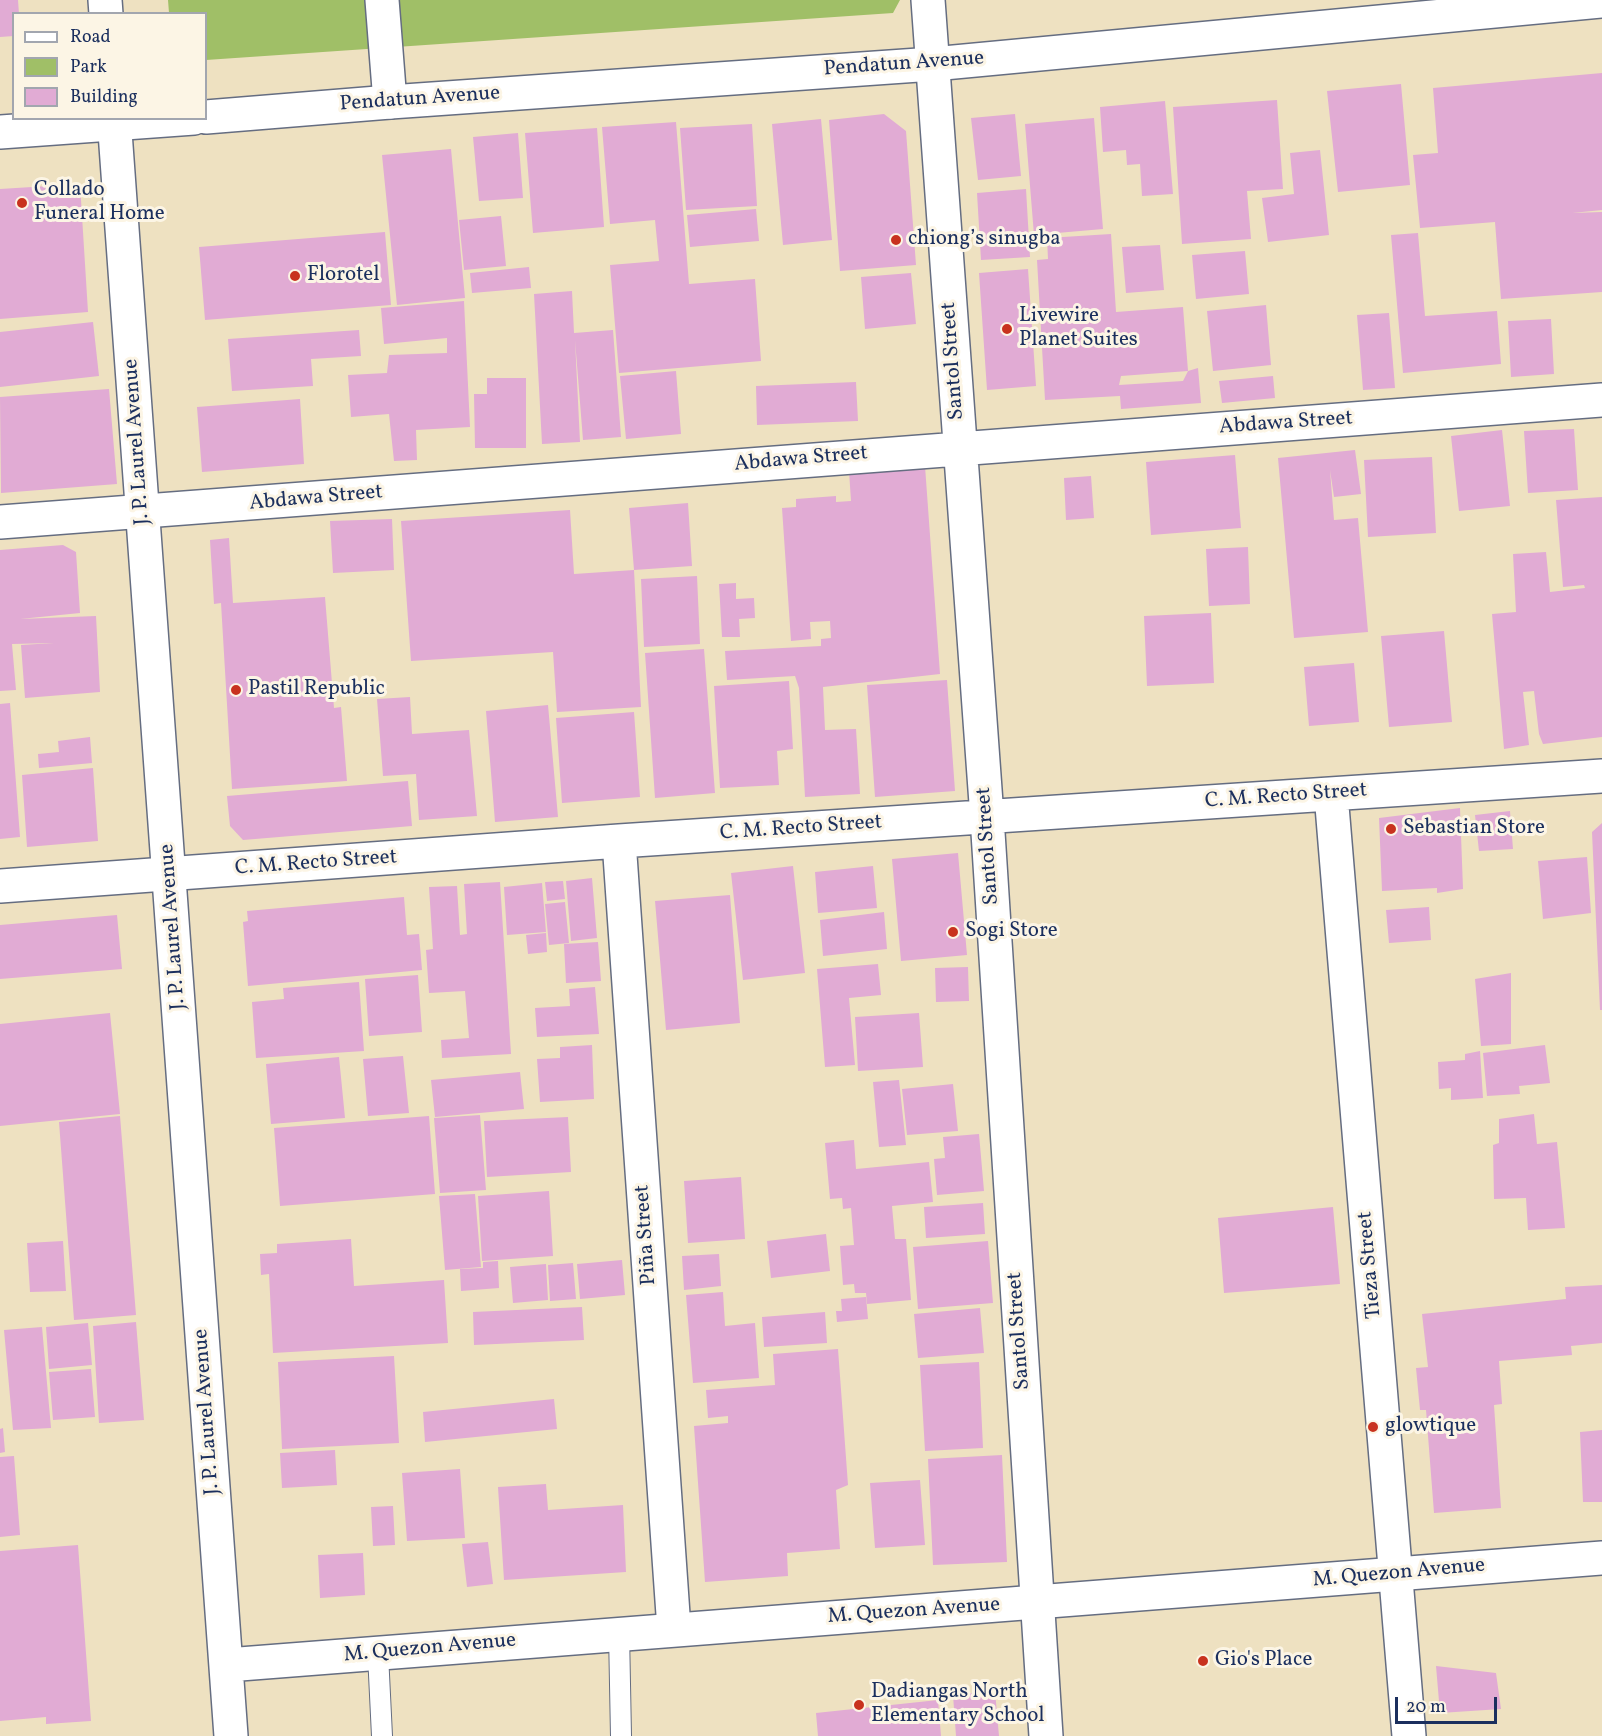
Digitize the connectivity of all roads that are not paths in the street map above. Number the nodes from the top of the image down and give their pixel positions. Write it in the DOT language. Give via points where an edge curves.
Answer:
graph roads {
  1 [pos="382,0"];
  2 [pos="928,0"];
  3 [pos="1602,1"];
  4 [pos="933,64"];
  5 [pos="390,102"];
  6 [pos="207,117"];
  7 [pos="154,120"];
  8 [pos="114,122"];
  9 [pos="0,132"];
  10 [pos="1602,400"];
  11 [pos="960,448"];
  12 [pos="143,512"];
  13 [pos="0,522"];
  14 [pos="1602,776"];
  15 [pos="1331,794"];
  16 [pos="987,817"];
  17 [pos="619,841"];
  18 [pos="170,876"];
  19 [pos="0,886"];
  20 [pos="1602,1558"];
  21 [pos="1398,1573"];
  22 [pos="1038,1604"];
  23 [pos="674,1629"];
  24 [pos="619,1632"];
  25 [pos="378,1654"];
  26 [pos="227,1665"];
  27 [pos="231,1736"];
  28 [pos="382,1736"];
  29 [pos="621,1736"];
  30 [pos="1046,1736"];
  31 [pos="1409,1736"];
  1 -- 5 [label="street"];
  2 -- 4 [label="street, Santol Street"];
  3 -- 4 [label="street, Pendatun Avenue"];
  4 -- 5 [label="street, Pendatun Avenue"];
  4 -- 11 [label="street, Santol Street"];
  5 -- 6 [label="street, Pendatun Avenue"];
  7 -- 8 [label="street"];
  8 -- 9 [label="street"];
  8 -- 12 [label="street, J. P. Laurel Avenue"];
  10 -- 11 [label="street, Abdawa Street"];
  11 -- 12 [label="street, Abdawa Street"];
  11 -- 16 [label="street, Santol Street"];
  12 -- 13 [label="street, Abdawa Street"];
  12 -- 18 [label="street, J. P. Laurel Avenue"];
  14 -- 15 [label="street, C. M. Recto Street"];
  15 -- 16 [label="street, C. M. Recto Street"];
  15 -- 21 [label="street, Tieza Street"];
  16 -- 17 [label="street, C. M. Recto Street"];
  16 -- 22 [label="street, Santol Street"];
  17 -- 18 [label="street, C. M. Recto Street"];
  17 -- 23 [label="street, Piña Street"];
  18 -- 19 [label="street, C. M. Recto Street"];
  18 -- 26 [label="street, J. P. Laurel Avenue"];
  20 -- 21 [label="street, M. Quezon Avenue"];
  21 -- 22 [label="street, M. Quezon Avenue"];
  21 -- 31 [label="street, Tieza Street"];
  22 -- 23 [label="street, M. Quezon Avenue"];
  22 -- 30 [label="street, Santol Street"];
  23 -- 24 [label="street, M. Quezon Avenue"];
  24 -- 25 [label="street, M. Quezon Avenue"];
  24 -- 29 [label="lane"];
  25 -- 26 [label="street, M. Quezon Avenue"];
  25 -- 28 [label="lane"];
  26 -- 27 [label="street, J. P. Laurel Avenue"];
}
